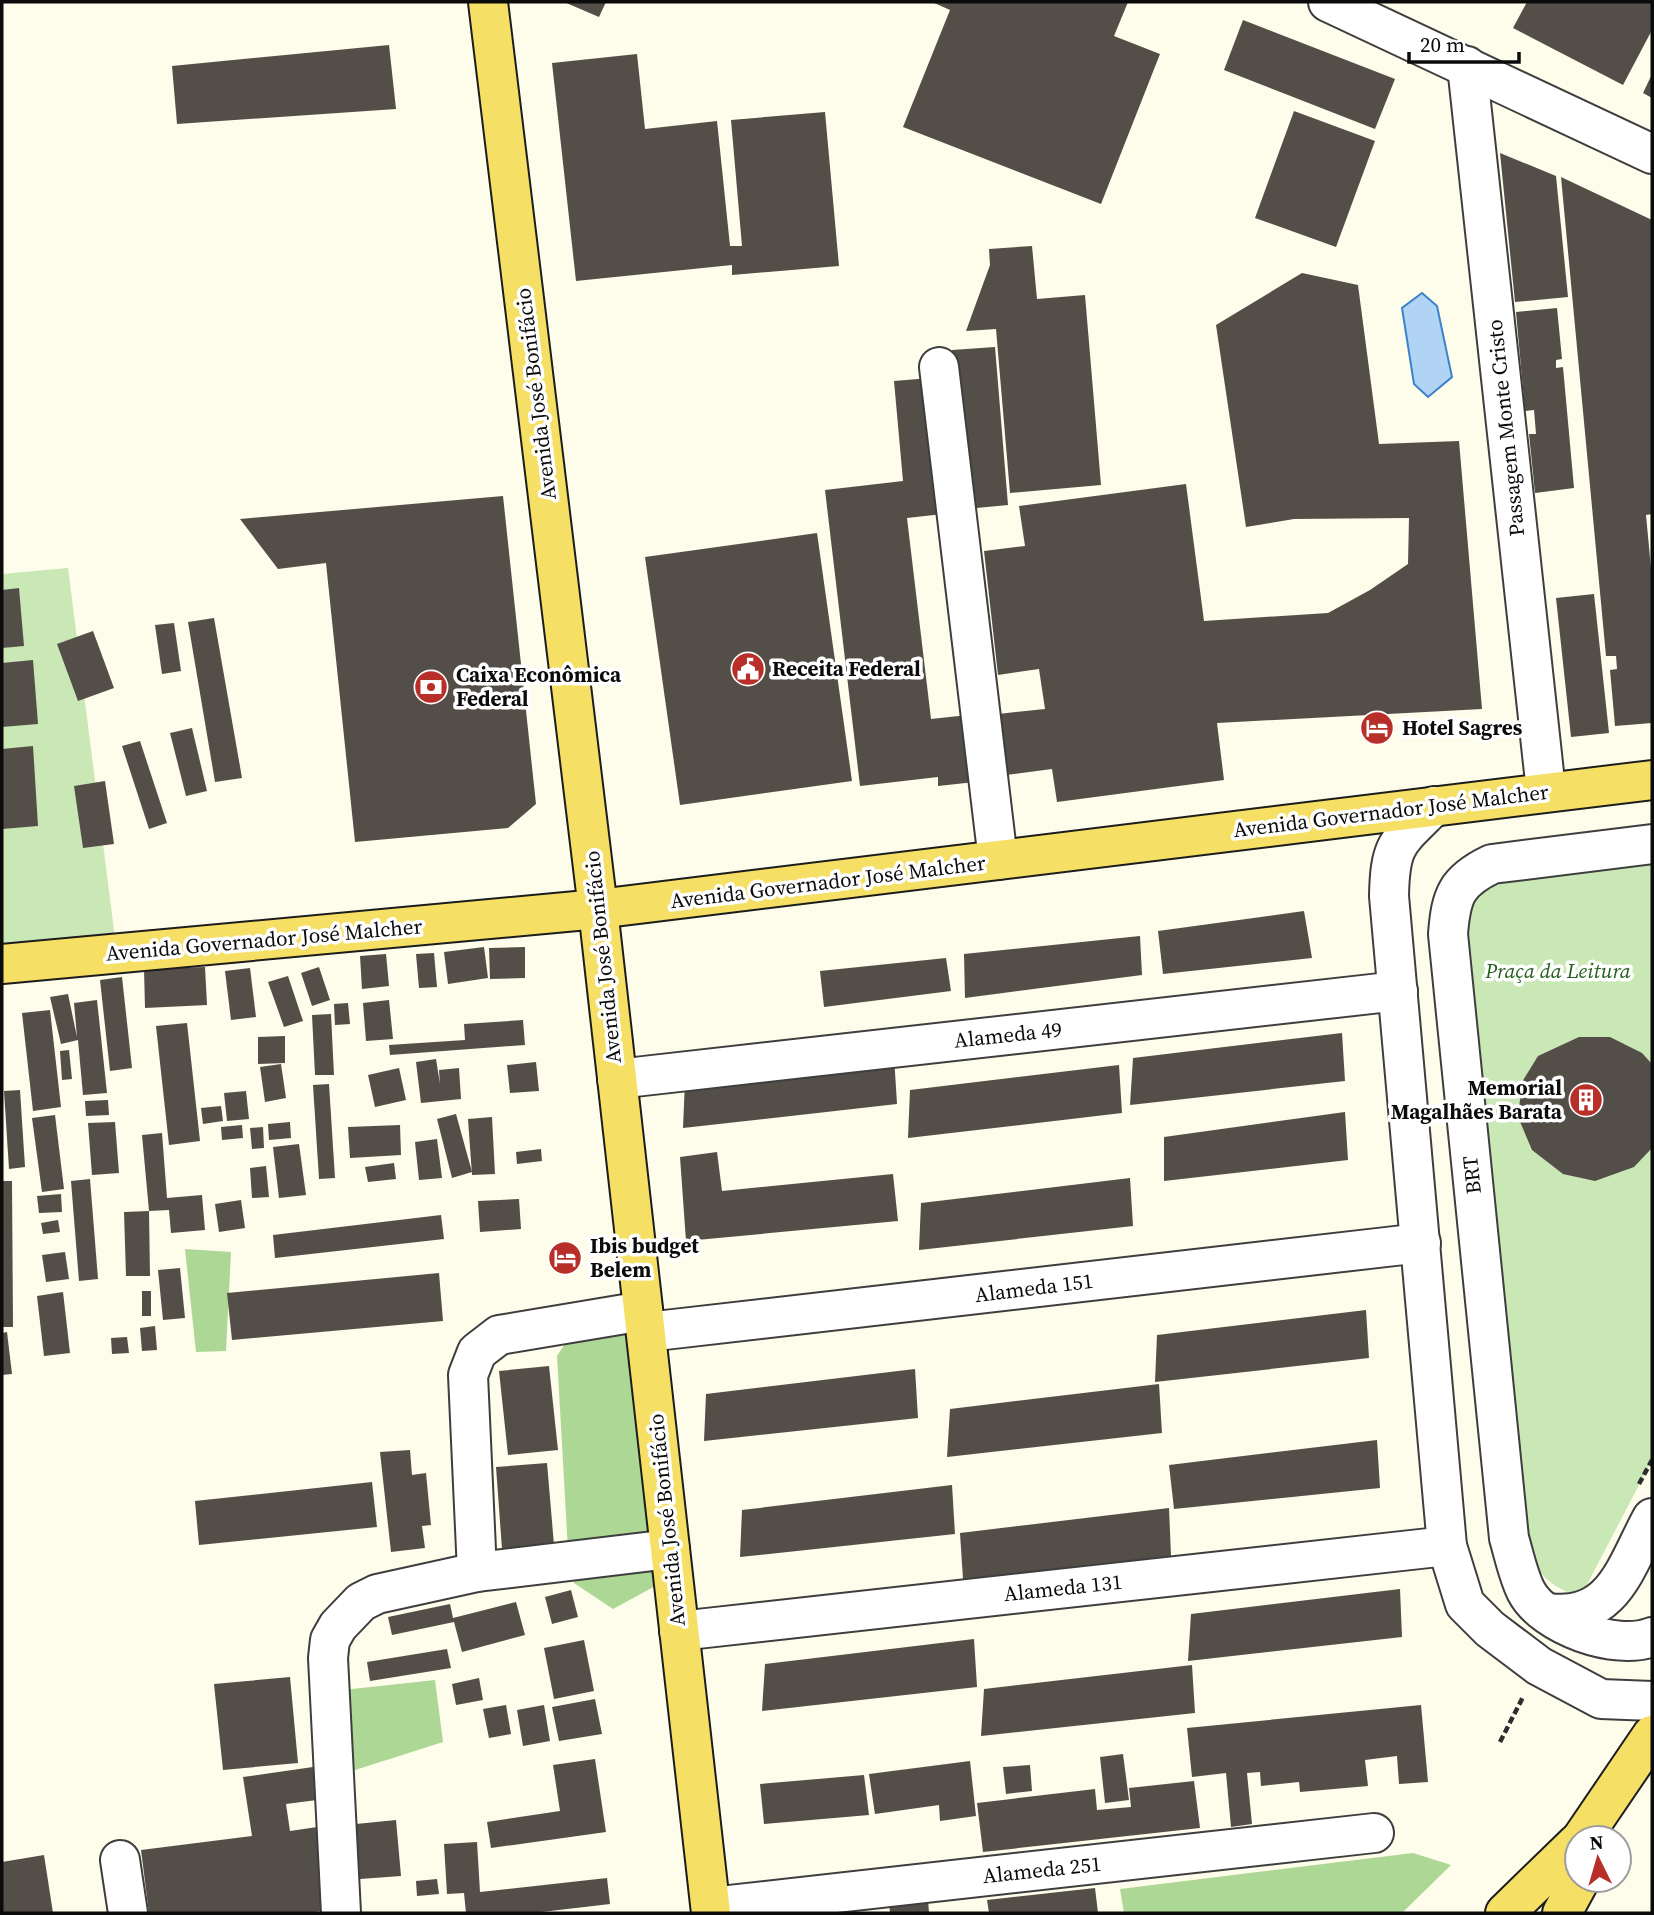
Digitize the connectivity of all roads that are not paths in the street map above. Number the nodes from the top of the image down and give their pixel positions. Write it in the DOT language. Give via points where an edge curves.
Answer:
graph roads {
  1 [pos="488,2"];
  2 [pos="1328,2"];
  3 [pos="1467,66"];
  4 [pos="1652,154"];
  5 [pos="939,367"];
  6 [pos="1652,780"];
  7 [pos="1546,791"];
  8 [pos="1434,806"];
  9 [pos="1652,844"];
  10 [pos="998,860"];
  11 [pos="598,909"];
  12 [pos="2,964"];
  13 [pos="1398,991"];
  14 [pos="617,1079"];
  15 [pos="1421,1243"];
  16 [pos="645,1322"];
  17 [pos="1652,1518"];
  18 [pos="1447,1546"];
  19 [pos="670,1549"];
  20 [pos="477,1572"];
  21 [pos="1549,1614"];
  22 [pos="679,1631"];
  23 [pos="1652,1637"];
  24 [pos="1652,1701"];
  25 [pos="1652,1735"];
  26 [pos="1592,1824"];
  27 [pos="1374,1833"];
  28 [pos="1563,1857"];
  29 [pos="120,1860"];
  30 [pos="1572,1894"];
  31 [pos="711,1910"];
  32 [pos="128,1913"];
  33 [pos="341,1913"];
  34 [pos="1505,1913"];
  35 [pos="1562,1913"];
  1 -- 11 [label="main road, Avenida José Bonifácio"];
  2 -- 3 [label="street"];
  3 -- 4 [label="street"];
  3 -- 7 [label="street, Passagem Monte Cristo"];
  5 -- 10 [label="street"];
  6 -- 7 [label="main road, Avenida Governador José Malcher"];
  7 -- 8 [label="main road, Avenida Governador José Malcher"];
  8 -- 10 [label="main road, Avenida Governador José Malcher"];
  8 -- 13 [label="street" via="1398,842 1390,862"];
  9 -- 21 [label="street, BRT" via="1492,864 1469,875 1450,906 1448,934 1509,1538 1526,1592"];
  10 -- 11 [label="main road, Avenida Governador José Malcher"];
  11 -- 12 [label="main road, Avenida Governador José Malcher"];
  11 -- 14 [label="main road, Avenida José Bonifácio"];
  13 -- 14 [label="street, Alameda 49"];
  13 -- 15 [label="street"];
  14 -- 16 [label="main road, Avenida José Bonifácio"];
  15 -- 16 [label="street, Alameda 151"];
  15 -- 18 [label="street"];
  16 -- 19 [label="main road, Avenida José Bonifácio"];
  16 -- 20 [label="street, Alameda 151" via="499,1335 477,1352 467,1375"];
  17 -- 21 [label="street" via="1610,1596 1582,1613"];
  18 -- 22 [label="street, Alameda 131"];
  18 -- 24 [label="street" via="1465,1604 1490,1629 1539,1666 1601,1699"];
  19 -- 20 [label="street"];
  19 -- 22 [label="main road, Avenida José Bonifácio"];
  20 -- 33 [label="street" via="377,1594 348,1614 330,1640"];
  21 -- 23 [label="street, BRT" via="1606,1641"];
  22 -- 31 [label="main road, Avenida José Bonifácio"];
  25 -- 26 [label="main road"];
  27 -- 31 [label="street, Alameda 251"];
  28 -- 34 [label="main road"];
  29 -- 32 [label="street"];
  30 -- 35 [label="main road"];
}
